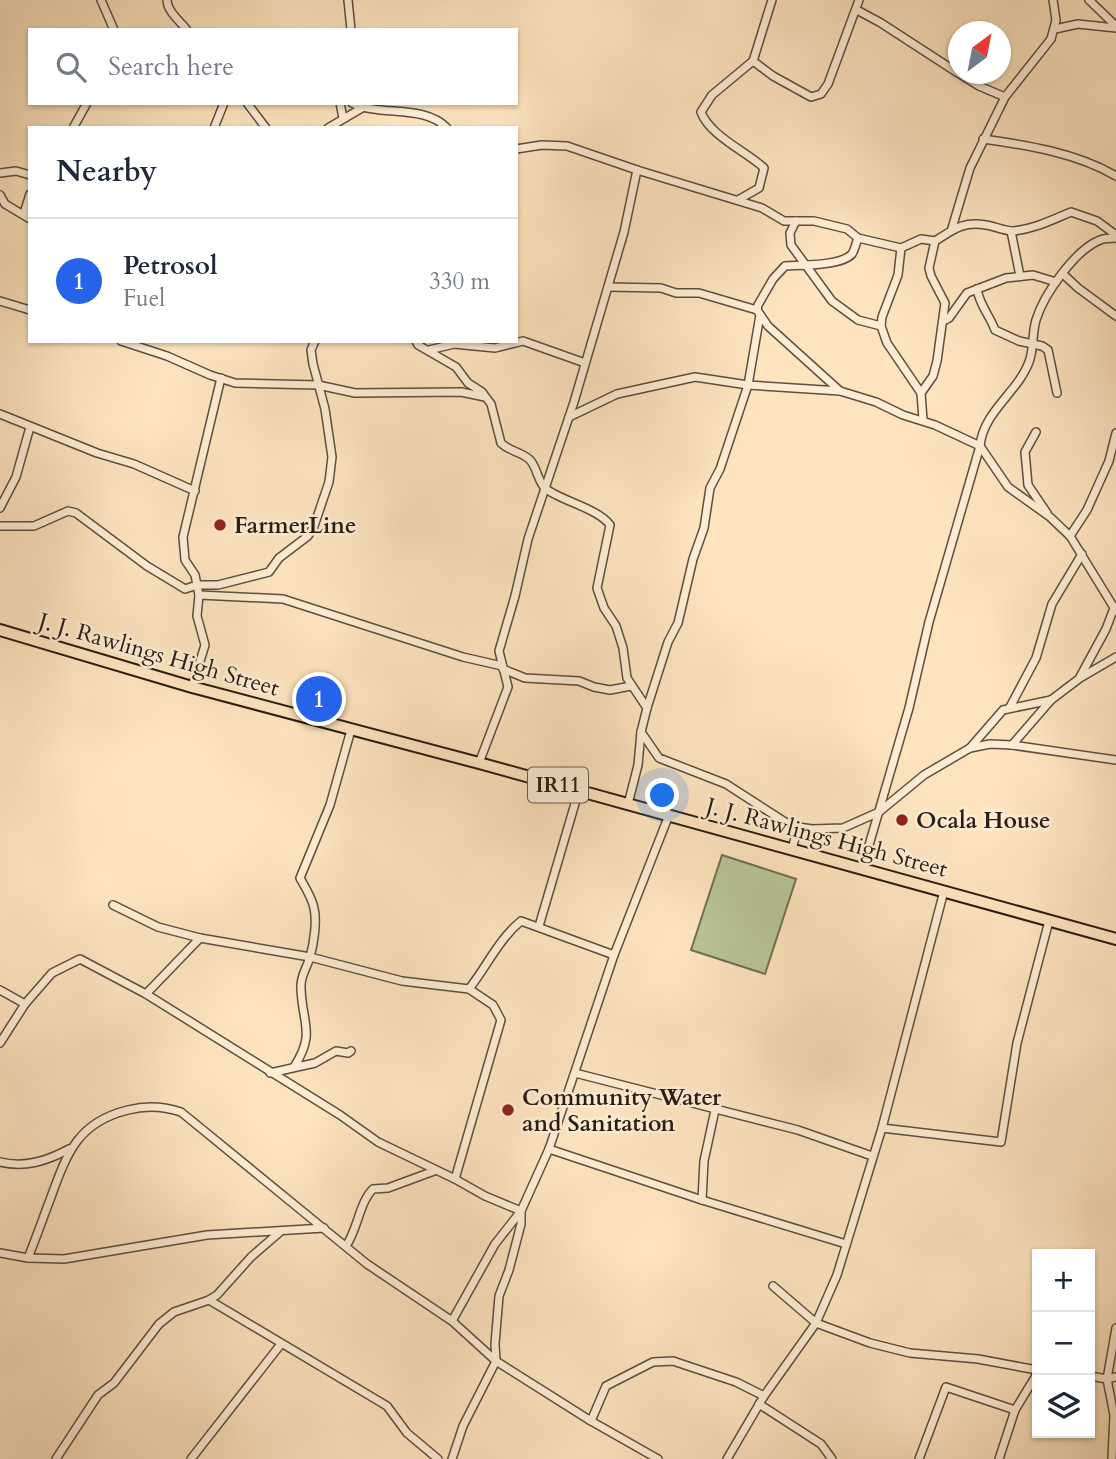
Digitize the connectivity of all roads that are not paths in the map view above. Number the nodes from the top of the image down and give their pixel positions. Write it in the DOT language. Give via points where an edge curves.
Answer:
graph roads {
  1 [pos="102,0"];
  2 [pos="167,0"];
  3 [pos="348,0"];
  4 [pos="772,0"];
  5 [pos="859,0"];
  6 [pos="1053,0"];
  7 [pos="1090,0"];
  8 [pos="857,10"];
  9 [pos="1116,27"];
  10 [pos="113,28"];
  11 [pos="185,28"];
  12 [pos="351,28"];
  13 [pos="1055,29"];
  14 [pos="753,61"];
  15 [pos="948,66"];
  16 [pos="976,84"];
  17 [pos="1005,97"];
  18 [pos="86,105"];
  19 [pos="223,105"];
  20 [pos="249,105"];
  21 [pos="340,105"];
  22 [pos="356,105"];
  23 [pos="362,108"];
  24 [pos="343,118"];
  25 [pos="75,126"];
  26 [pos="215,126"];
  27 [pos="264,126"];
  28 [pos="331,126"];
  29 [pos="445,126"];
  30 [pos="983,139"];
  31 [pos="518,149"];
  32 [pos="637,170"];
  33 [pos="0,173"];
  34 [pos="28,174"];
  35 [pos="1116,176"];
  36 [pos="759,188"];
  37 [pos="0,195"];
  38 [pos="738,200"];
  39 [pos="3,204"];
  40 [pos="958,207"];
  41 [pos="768,211"];
  42 [pos="28,217"];
  43 [pos="796,221"];
  44 [pos="967,224"];
  45 [pos="952,228"];
  46 [pos="1011,231"];
  47 [pos="1116,236"];
  48 [pos="858,238"];
  49 [pos="934,241"];
  50 [pos="901,248"];
  51 [pos="805,264"];
  52 [pos="1063,274"];
  53 [pos="1020,276"];
  54 [pos="1056,282"];
  55 [pos="608,287"];
  56 [pos="977,289"];
  57 [pos="0,301"];
  58 [pos="28,309"];
  59 [pos="759,312"];
  60 [pos="1116,316"];
  61 [pos="943,320"];
  62 [pos="881,326"];
  63 [pos="130,343"];
  64 [pos="314,343"];
  65 [pos="419,343"];
  66 [pos="517,343"];
  67 [pos="518,343"];
  68 [pos="1031,344"];
  69 [pos="428,350"];
  70 [pos="586,363"];
  71 [pos="221,378"];
  72 [pos="318,385"];
  73 [pos="748,385"];
  74 [pos="840,391"];
  75 [pos="921,393"];
  76 [pos="1057,393"];
  77 [pos="486,397"];
  78 [pos="0,414"];
  79 [pos="569,417"];
  80 [pos="923,420"];
  81 [pos="30,427"];
  82 [pos="1036,432"];
  83 [pos="1116,433"];
  84 [pos="980,446"];
  85 [pos="1028,485"];
  86 [pos="546,489"];
  87 [pos="195,491"];
  88 [pos="1019,497"];
  89 [pos="0,508"];
  90 [pos="1050,517"];
  91 [pos="0,526"];
  92 [pos="1070,536"];
  93 [pos="1082,554"];
  94 [pos="197,585"];
  95 [pos="199,595"];
  96 [pos="1115,609"];
  97 [pos="0,630"];
  98 [pos="1116,657"];
  99 [pos="503,667"];
  100 [pos="1080,678"];
  101 [pos="631,686"];
  102 [pos="192,687"];
  103 [pos="1052,700"];
  104 [pos="1010,706"];
  105 [pos="647,708"];
  106 [pos="351,730"];
  107 [pos="641,732"];
  108 [pos="1012,745"];
  109 [pos="970,748"];
  110 [pos="1116,760"];
  111 [pos="480,763"];
  112 [pos="579,790"];
  113 [pos="628,804"];
  114 [pos="879,811"];
  115 [pos="670,815"];
  116 [pos="798,827"];
  117 [pos="792,849"];
  118 [pos="862,869"];
  119 [pos="944,891"];
  120 [pos="113,905"];
  121 [pos="1049,921"];
  122 [pos="539,926"];
  123 [pos="200,938"];
  124 [pos="1116,939"];
  125 [pos="614,955"];
  126 [pos="310,957"];
  127 [pos="469,989"];
  128 [pos="0,990"];
  129 [pos="146,994"];
  130 [pos="25,1004"];
  131 [pos="0,1043"];
  132 [pos="305,1050"];
  133 [pos="351,1051"];
  134 [pos="315,1063"];
  135 [pos="294,1067"];
  136 [pos="270,1073"];
  137 [pos="575,1073"];
  138 [pos="715,1110"];
  139 [pos="881,1128"];
  140 [pos="69,1149"];
  141 [pos="549,1149"];
  142 [pos="872,1156"];
  143 [pos="0,1162"];
  144 [pos="434,1171"];
  145 [pos="455,1178"];
  146 [pos="702,1200"];
  147 [pos="521,1211"];
  148 [pos="324,1228"];
  149 [pos="281,1231"];
  150 [pos="846,1244"];
  151 [pos="346,1246"];
  152 [pos="0,1253"];
  153 [pos="28,1258"];
  154 [pos="773,1286"];
  155 [pos="209,1300"];
  156 [pos="452,1321"];
  157 [pos="816,1322"];
  158 [pos="1116,1328"];
  159 [pos="281,1344"];
  160 [pos="496,1361"];
  161 [pos="1032,1371"];
  162 [pos="1035,1375"];
  163 [pos="1116,1377"];
  164 [pos="1095,1378"];
  165 [pos="1107,1379"];
  166 [pos="764,1396"];
  167 [pos="759,1404"];
  168 [pos="1015,1410"];
  169 [pos="1115,1416"];
  170 [pos="591,1421"];
  171 [pos="56,1459"];
  172 [pos="191,1459"];
  173 [pos="438,1459"];
  174 [pos="452,1459"];
  175 [pos="658,1459"];
  176 [pos="727,1459"];
  177 [pos="832,1459"];
  178 [pos="919,1459"];
  179 [pos="999,1459"];
  180 [pos="1112,1459"];
  1 -- 10 [label="street"];
  2 -- 11 [label="street"];
  3 -- 12 [label="street"];
  4 -- 14 [label="street"];
  5 -- 8 [label="street"];
  6 -- 13 [label="street"];
  7 -- 9 [label="street"];
  8 -- 14 [label="street" via="821,94 806,95"];
  8 -- 15 [label="street"];
  9 -- 13 [label="street" via="1078,24"];
  13 -- 17 [label="street"];
  14 -- 36 [label="street" via="712,94 701,112 718,133 764,168"];
  16 -- 17 [label="street"];
  17 -- 30 [label="street"];
  18 -- 25 [label="street"];
  19 -- 26 [label="street"];
  20 -- 27 [label="street"];
  21 -- 24 [label="street"];
  22 -- 23 [label="street"];
  23 -- 24 [label="street"];
  23 -- 29 [label="street" via="417,114"];
  24 -- 28 [label="street"];
  30 -- 35 [label="street" via="1030,145"];
  30 -- 40 [label="street"];
  31 -- 32 [label="street" via="567,146"];
  32 -- 38 [label="street"];
  32 -- 55 [label="street"];
  33 -- 34 [label="street" via="16,170"];
  36 -- 38 [label="street"];
  36 -- 41 [label="street" via="761,203"];
  37 -- 39 [label="street"];
  38 -- 41 [label="street"];
  39 -- 42 [label="street"];
  40 -- 44 [label="street"];
  40 -- 45 [label="street"];
  41 -- 43 [label="street"];
  43 -- 48 [label="street" via="847,229"];
  43 -- 51 [label="street" via="791,245"];
  44 -- 45 [label="street"];
  44 -- 46 [label="street"];
  45 -- 49 [label="street"];
  46 -- 47 [label="street" via="1038,227 1071,212 1097,221"];
  46 -- 53 [label="street"];
  47 -- 52 [label="street" via="1092,245"];
  48 -- 50 [label="street"];
  48 -- 51 [label="street" via="849,257"];
  49 -- 50 [label="street" via="921,239"];
  49 -- 61 [label="street" via="929,268 945,303"];
  50 -- 62 [label="street" via="898,275"];
  51 -- 59 [label="street" via="785,266 773,279"];
  51 -- 62 [label="street" via="832,301 849,315"];
  52 -- 54 [label="street"];
  52 -- 60 [label="street"];
  53 -- 54 [label="street"];
  53 -- 56 [label="street"];
  54 -- 68 [label="street" via="1037,318"];
  55 -- 59 [label="street" via="699,293"];
  55 -- 70 [label="street"];
  56 -- 61 [label="street" via="967,293 951,317"];
  56 -- 68 [label="street" via="995,330"];
  57 -- 58 [label="street"];
  59 -- 73 [label="street"];
  59 -- 74 [label="street" via="768,326"];
  61 -- 75 [label="street" via="933,376"];
  62 -- 75 [label="street" via="887,343"];
  63 -- 71 [label="street"];
  64 -- 72 [label="street" via="311,350"];
  65 -- 69 [label="street"];
  66 -- 69 [label="street"];
  67 -- 70 [label="street" via="526,341"];
  68 -- 76 [label="street" via="1048,350"];
  68 -- 84 [label="street" via="1028,365 982,431"];
  69 -- 77 [label="street" via="456,367"];
  70 -- 79 [label="street"];
  71 -- 72 [label="street" via="235,383"];
  71 -- 87 [label="street"];
  72 -- 77 [label="street" via="355,393 461,392"];
  72 -- 94 [label="street" via="332,457 329,482 308,536 279,558 269,572 218,585"];
  73 -- 74 [label="street"];
  73 -- 79 [label="street" via="695,377 617,394"];
  73 -- 105 [label="street" via="710,488 678,623"];
  74 -- 80 [label="street"];
  75 -- 80 [label="street"];
  77 -- 86 [label="street" via="501,443 531,462"];
  78 -- 81 [label="street"];
  79 -- 86 [label="street"];
  80 -- 84 [label="street"];
  81 -- 87 [label="street"];
  81 -- 89 [label="street" via="16,477"];
  82 -- 85 [label="street" via="1025,452"];
  83 -- 92 [label="street" via="1109,461"];
  84 -- 88 [label="street"];
  84 -- 114 [label="street"];
  85 -- 88 [label="street"];
  85 -- 90 [label="street"];
  86 -- 99 [label="street" via="502,638"];
  86 -- 101 [label="street" via="577,502 610,525 597,588 616,626"];
  87 -- 94 [label="street" via="183,537 185,560"];
  88 -- 90 [label="street"];
  90 -- 92 [label="street"];
  91 -- 94 [label="street" via="34,526 68,511 76,513 178,587"];
  92 -- 93 [label="street"];
  93 -- 96 [label="street"];
  93 -- 104 [label="street" via="1052,604 1036,658"];
  94 -- 95 [label="street"];
  95 -- 99 [label="street" via="283,599"];
  95 -- 102 [label="street" via="197,617 205,645"];
  96 -- 100 [label="street"];
  97 -- 102 [label="main road, J. J. Rawlings High Street / IR11"];
  98 -- 100 [label="street"];
  99 -- 101 [label="street" via="525,678 579,681 610,690"];
  99 -- 111 [label="street" via="506,697"];
  100 -- 103 [label="street"];
  101 -- 105 [label="street"];
  102 -- 106 [label="main road, J. J. Rawlings High Street / IR11"];
  103 -- 104 [label="street"];
  103 -- 108 [label="street"];
  104 -- 109 [label="street"];
  105 -- 107 [label="street"];
  106 -- 111 [label="main road, J. J. Rawlings High Street / IR11"];
  106 -- 126 [label="street" via="330,804 300,878 314,907"];
  107 -- 113 [label="street"];
  107 -- 116 [label="street" via="659,758 726,784"];
  108 -- 109 [label="street"];
  108 -- 110 [label="street"];
  109 -- 114 [label="street" via="924,775"];
  111 -- 112 [label="main road, J. J. Rawlings High Street / IR11"];
  112 -- 113 [label="main road, J. J. Rawlings High Street / IR11"];
  112 -- 122 [label="street"];
  113 -- 115 [label="main road, J. J. Rawlings High Street / IR11"];
  114 -- 116 [label="street" via="843,828"];
  114 -- 118 [label="street"];
  115 -- 117 [label="main road, J. J. Rawlings High Street / IR11"];
  115 -- 125 [label="street"];
  116 -- 117 [label="street"];
  117 -- 118 [label="main road, J. J. Rawlings High Street / IR11"];
  118 -- 119 [label="main road, J. J. Rawlings High Street / IR11"];
  119 -- 121 [label="main road, J. J. Rawlings High Street / IR11"];
  119 -- 139 [label="street"];
  120 -- 123 [label="street" via="158,927"];
  121 -- 124 [label="main road, J. J. Rawlings High Street / IR11"];
  121 -- 139 [label="street" via="1017,1043 1000,1142"];
  122 -- 125 [label="street"];
  122 -- 127 [label="street" via="521,921 505,934"];
  123 -- 126 [label="street"];
  123 -- 129 [label="street"];
  125 -- 137 [label="street"];
  126 -- 127 [label="street" via="402,981"];
  126 -- 132 [label="street" via="301,988"];
  127 -- 145 [label="street" via="492,1004 501,1020"];
  128 -- 130 [label="street"];
  129 -- 130 [label="street" via="80,959 52,973"];
  129 -- 136 [label="street"];
  130 -- 131 [label="street"];
  132 -- 134 [label="street"];
  132 -- 135 [label="street"];
  133 -- 134 [label="street" via="336,1051"];
  134 -- 135 [label="street"];
  135 -- 136 [label="street"];
  136 -- 144 [label="street" via="378,1143"];
  137 -- 138 [label="street"];
  137 -- 141 [label="street"];
  138 -- 142 [label="street" via="797,1130"];
  138 -- 146 [label="street" via="705,1153"];
  139 -- 142 [label="street"];
  140 -- 143 [label="street" via="25,1166"];
  140 -- 148 [label="street" via="94,1124 113,1114 164,1106 181,1112"];
  140 -- 153 [label="street"];
  141 -- 146 [label="street"];
  141 -- 147 [label="street"];
  142 -- 150 [label="street"];
  144 -- 145 [label="street"];
  144 -- 151 [label="street" via="373,1189"];
  145 -- 147 [label="street"];
  146 -- 150 [label="street"];
  147 -- 156 [label="street" via="495,1244"];
  147 -- 160 [label="street" via="499,1296"];
  148 -- 149 [label="street"];
  148 -- 151 [label="street"];
  149 -- 153 [label="street" via="207,1235 64,1259"];
  149 -- 155 [label="street"];
  150 -- 157 [label="street"];
  151 -- 156 [label="street"];
  152 -- 153 [label="street"];
  154 -- 157 [label="street"];
  155 -- 159 [label="street"];
  155 -- 171 [label="street" via="174,1312 159,1324 114,1383 99,1395"];
  156 -- 160 [label="street"];
  157 -- 161 [label="street" via="910,1353 978,1359"];
  157 -- 166 [label="street"];
  158 -- 165 [label="street"];
  159 -- 172 [label="street"];
  159 -- 173 [label="street" via="387,1406 407,1433"];
  160 -- 170 [label="street"];
  160 -- 174 [label="street"];
  162 -- 168 [label="street"];
  163 -- 165 [label="street"];
  164 -- 165 [label="street"];
  165 -- 169 [label="street"];
  166 -- 167 [label="street"];
  166 -- 170 [label="street" via="673,1361 653,1362 606,1387"];
  167 -- 176 [label="street"];
  167 -- 177 [label="street" via="821,1444"];
  168 -- 178 [label="street" via="946,1387"];
  168 -- 179 [label="street"];
  169 -- 180 [label="street"];
  170 -- 175 [label="street"];
}
